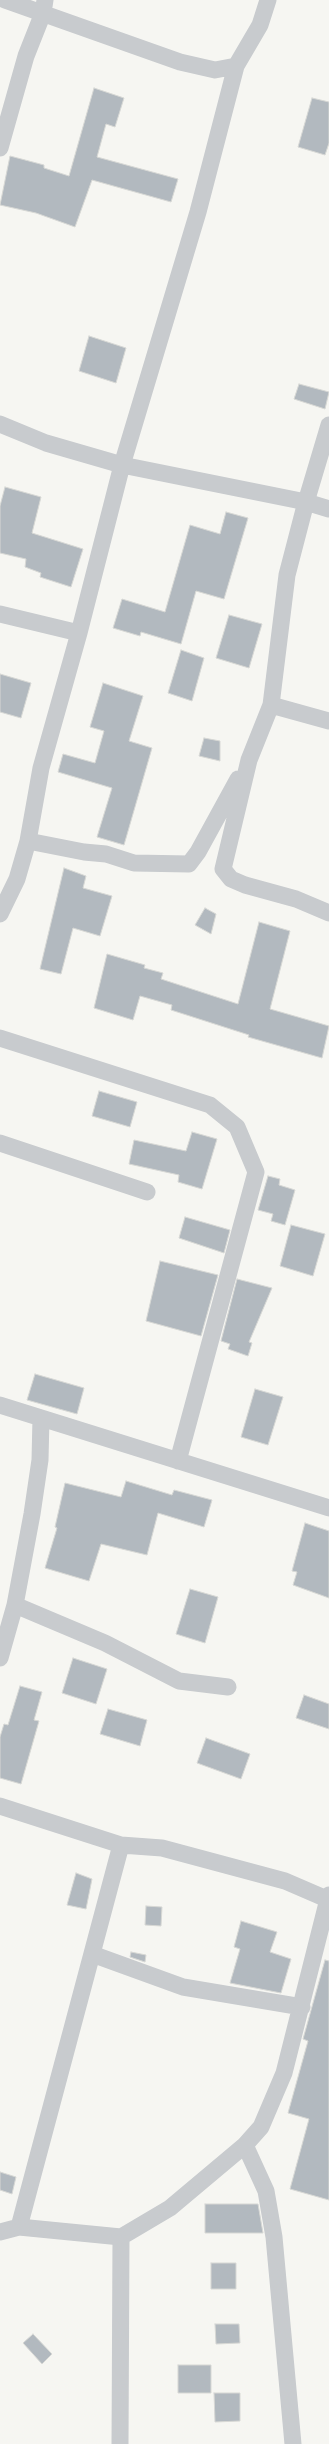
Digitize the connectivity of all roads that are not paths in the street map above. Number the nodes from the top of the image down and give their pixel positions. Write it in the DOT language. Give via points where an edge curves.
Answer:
graph roads {
  1 [pos="5,0"];
  2 [pos="268,0"];
  3 [pos="44,6"];
  4 [pos="236,66"];
  5 [pos="0,148"];
  6 [pos="0,424"];
  7 [pos="329,425"];
  8 [pos="122,465"];
  9 [pos="306,502"];
  10 [pos="329,509"];
  11 [pos="0,614"];
  12 [pos="79,633"];
  13 [pos="271,705"];
  14 [pos="329,721"];
  15 [pos="249,760"];
  16 [pos="28,841"];
  17 [pos="329,913"];
  18 [pos="0,914"];
  19 [pos="0,1038"];
  20 [pos="0,1143"];
  21 [pos="147,1192"];
  22 [pos="0,1405"];
  23 [pos="41,1418"];
  24 [pos="178,1461"];
  25 [pos="329,1508"];
  26 [pos="15,1605"];
  27 [pos="0,1658"];
  28 [pos="228,1687"];
  29 [pos="0,1806"];
  30 [pos="121,1845"];
  31 [pos="329,1898"];
  32 [pos="92,1954"];
  33 [pos="302,2007"];
  34 [pos="245,2144"];
  35 [pos="19,2227"];
  36 [pos="0,2232"];
  37 [pos="121,2237"];
  38 [pos="120,2444"];
  39 [pos="293,2444"];
  1 -- 3 [label="street"];
  2 -- 4 [label="street" via="260,25"];
  3 -- 4 [label="street" via="180,62 215,70"];
  3 -- 5 [label="street" via="26,56"];
  4 -- 8 [label="street" via="198,212"];
  6 -- 8 [label="street" via="46,443"];
  7 -- 9 [label="street"];
  8 -- 9 [label="street"];
  8 -- 12 [label="street"];
  9 -- 10 [label="street"];
  9 -- 13 [label="street" via="287,575"];
  11 -- 12 [label="street"];
  12 -- 16 [label="street" via="42,768"];
  13 -- 14 [label="street"];
  13 -- 15 [label="street"];
  15 -- 16 [label="street" via="189,864 134,863 106,854"];
  15 -- 17 [label="street" via="223,868 231,879 245,885 296,899"];
  16 -- 18 [label="street" via="17,879"];
  19 -- 24 [label="street" via="210,1105 237,1127 256,1172"];
  20 -- 21 [label="street"];
  22 -- 23 [label="street"];
  23 -- 24 [label="street"];
  23 -- 26 [label="street" via="36,1491"];
  24 -- 25 [label="street"];
  26 -- 27 [label="street"];
  26 -- 28 [label="street" via="105,1643 179,1681"];
  29 -- 30 [label="street"];
  30 -- 31 [label="street" via="169,1850 285,1880"];
  30 -- 32 [label="street"];
  31 -- 33 [label="street"];
  32 -- 33 [label="street" via="183,1987"];
  32 -- 35 [label="street"];
  33 -- 34 [label="street" via="284,2072 261,2127"];
  34 -- 37 [label="street" via="170,2208"];
  34 -- 39 [label="street" via="266,2191 274,2237"];
  35 -- 36 [label="street"];
  35 -- 37 [label="street"];
  37 -- 38 [label="street"];
}
